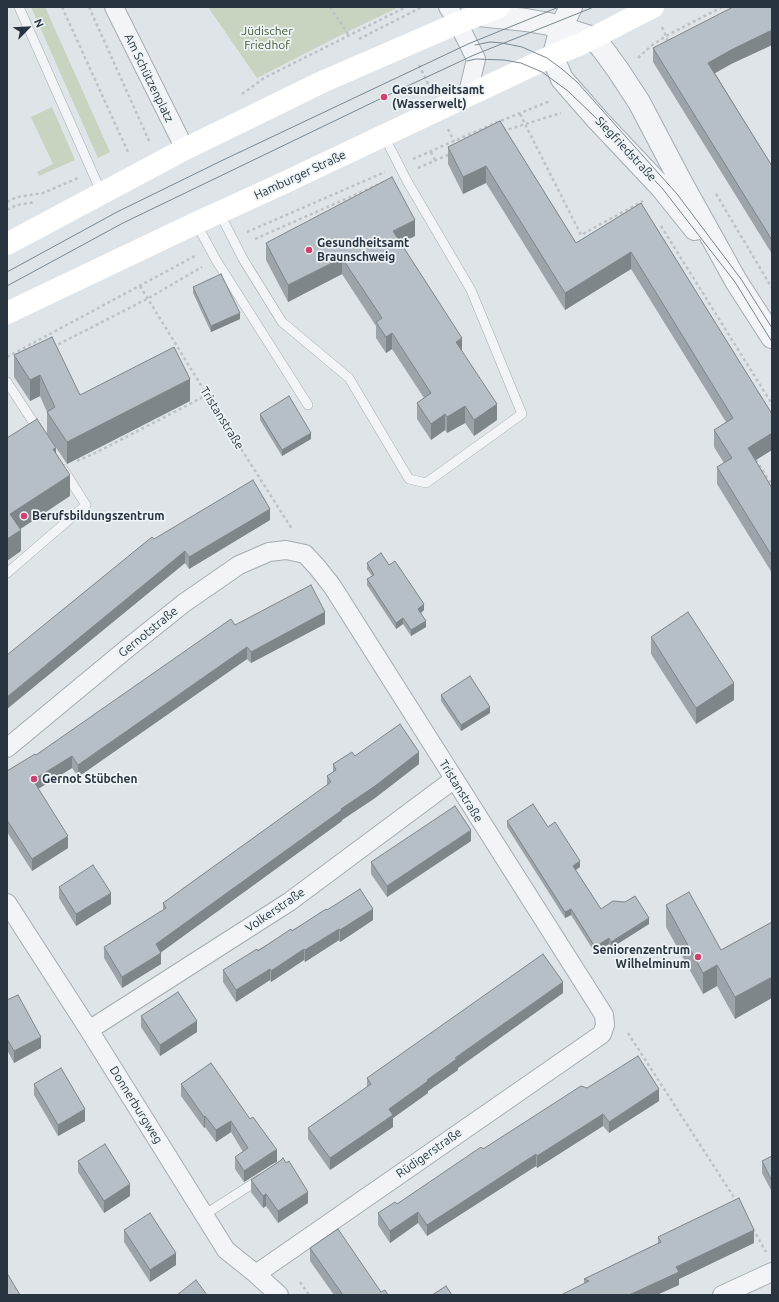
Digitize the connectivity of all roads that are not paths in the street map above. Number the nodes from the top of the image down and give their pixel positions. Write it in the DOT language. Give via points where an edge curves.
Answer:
graph roads {
  1 [pos="19,7"];
  2 [pos="114,7"];
  3 [pos="499,7"];
  4 [pos="571,7"];
  5 [pos="653,7"];
  6 [pos="453,15"];
  7 [pos="479,15"];
  8 [pos="561,27"];
  9 [pos="593,38"];
  10 [pos="554,55"];
  11 [pos="467,97"];
  12 [pos="384,136"];
  13 [pos="185,149"];
  14 [pos="664,150"];
  15 [pos="642,166"];
  16 [pos="102,194"];
  17 [pos="219,212"];
  18 [pos="196,223"];
  19 [pos="7,244"];
  20 [pos="736,281"];
  21 [pos="7,313"];
  22 [pos="772,337"];
  23 [pos="7,382"];
  24 [pos="308,404"];
  25 [pos="44,440"];
  26 [pos="57,460"];
  27 [pos="305,554"];
  28 [pos="7,573"];
  29 [pos="7,748"];
  30 [pos="453,780"];
  31 [pos="7,903"];
  32 [pos="89,1030"];
  33 [pos="602,1034"];
  34 [pos="265,1176"];
  35 [pos="204,1215"];
  36 [pos="770,1265"];
  37 [pos="256,1274"];
  38 [pos="279,1295"];
  39 [pos="722,1295"];
  1 -- 16 [label="lane"];
  2 -- 13 [label="street, Am Schützenplatz"];
  3 -- 7 [label="main road"];
  4 -- 8 [label="street"];
  5 -- 9 [label="main road, Hamburger Straße"];
  6 -- 7 [label="main road"];
  6 -- 11 [label="street" via="476,59"];
  6 -- 13 [label="main road" via="409,44 322,82"];
  7 -- 8 [label="street"];
  8 -- 9 [label="street"];
  8 -- 10 [label="street"];
  9 -- 10 [label="main road, Hamburger Straße"];
  9 -- 14 [label="street, Siegfriedstraße" via="639,102"];
  10 -- 11 [label="main road, Hamburger Straße"];
  10 -- 15 [label="street, Siegfriedstraße" via="562,79"];
  11 -- 12 [label="main road, Hamburger Straße"];
  12 -- 17 [label="main road, Hamburger Straße"];
  12 -- 17 [label="lane" via="403,174 471,290 522,414 426,483 409,479 349,378 282,322 243,259"];
  13 -- 16 [label="main road"];
  14 -- 15 [label="street" via="651,165"];
  14 -- 20 [label="street, Siegfriedstraße"];
  15 -- 20 [label="street, Siegfriedstraße"];
  16 -- 19 [label="main road"];
  17 -- 18 [label="main road, Hamburger Straße"];
  18 -- 21 [label="main road, Hamburger Straße"];
  18 -- 24 [label="lane" via="216,260"];
  20 -- 22 [label="street, Siegfriedstraße"];
  23 -- 25 [label="lane"];
  26 -- 28 [label="lane" via="86,505"];
  27 -- 29 [label="street, Gernotstraße" via="286,550 269,552 239,565 184,603"];
  27 -- 30 [label="street, Tristanstraße" via="332,586"];
  30 -- 32 [label="street, Volkerstraße" via="289,902"];
  30 -- 33 [label="street, Tristanstraße" via="604,1015 605,1026"];
  31 -- 32 [label="street, Donnerburgweg"];
  32 -- 35 [label="street, Donnerburgweg"];
  33 -- 37 [label="street, Rüdigerstraße"];
  34 -- 35 [label="lane"];
  35 -- 37 [label="street, Donnerburgweg" via="226,1250"];
  36 -- 39 [label="street"];
  37 -- 38 [label="street, Donnerburgweg"];
}
